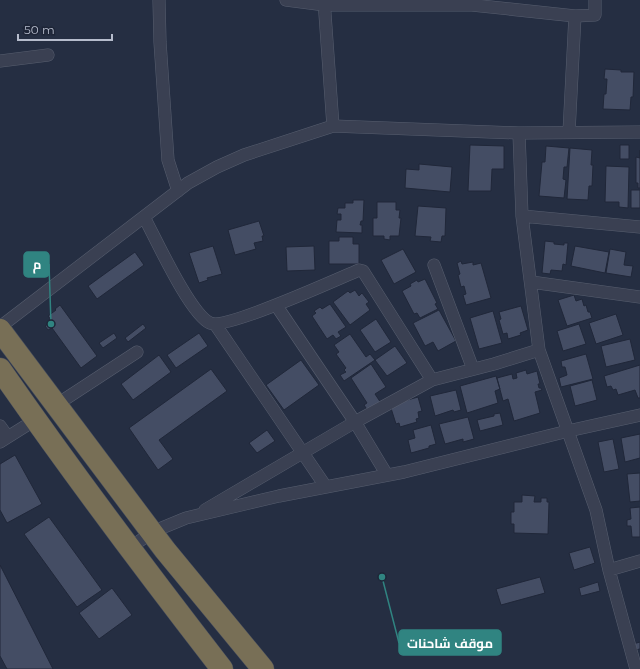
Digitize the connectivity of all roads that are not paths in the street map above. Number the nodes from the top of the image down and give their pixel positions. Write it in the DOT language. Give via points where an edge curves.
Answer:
graph roads {
  1 [pos="159,0"];
  2 [pos="286,0"];
  3 [pos="595,0"];
  4 [pos="324,2"];
  5 [pos="576,16"];
  6 [pos="48,55"];
  7 [pos="0,61"];
  8 [pos="333,126"];
  9 [pos="569,132"];
  10 [pos="640,132"];
  11 [pos="519,133"];
  12 [pos="178,191"];
  13 [pos="522,216"];
  14 [pos="144,217"];
  15 [pos="640,227"];
  16 [pos="434,264"];
  17 [pos="531,282"];
  18 [pos="640,297"];
  19 [pos="276,305"];
  20 [pos="215,324"];
  21 [pos="0,329"];
  22 [pos="539,350"];
  23 [pos="137,352"];
  24 [pos="0,369"];
  25 [pos="473,369"];
  26 [pos="432,380"];
  27 [pos="56,405"];
  28 [pos="640,415"];
  29 [pos="35,420"];
  30 [pos="355,422"];
  31 [pos="0,426"];
  32 [pos="568,431"];
  33 [pos="4,440"];
  34 [pos="302,453"];
  35 [pos="387,475"];
  36 [pos="326,487"];
  37 [pos="195,516"];
  38 [pos="152,532"];
  39 [pos="130,548"];
  40 [pos="640,561"];
  41 [pos="609,570"];
  42 [pos="222,669"];
  43 [pos="262,669"];
  44 [pos="636,669"];
  1 -- 12 [label="street" via="168,160"];
  2 -- 4 [label="street"];
  3 -- 5 [label="street" via="595,15"];
  4 -- 5 [label="street" via="472,5"];
  4 -- 8 [label="street"];
  5 -- 9 [label="street"];
  6 -- 7 [label="street"];
  8 -- 11 [label="street"];
  8 -- 12 [label="street" via="217,166"];
  9 -- 10 [label="street"];
  9 -- 11 [label="street"];
  11 -- 13 [label="street"];
  12 -- 14 [label="street"];
  13 -- 15 [label="street"];
  13 -- 17 [label="street"];
  14 -- 20 [label="street" via="183,291 204,319"];
  14 -- 21 [label="street"];
  16 -- 25 [label="street"];
  17 -- 18 [label="street"];
  17 -- 22 [label="street"];
  19 -- 20 [label="street"];
  19 -- 26 [label="street" via="359,270 363,271"];
  19 -- 30 [label="street"];
  20 -- 34 [label="street"];
  21 -- 27 [label="highway"];
  22 -- 25 [label="street"];
  22 -- 32 [label="street"];
  23 -- 27 [label="street"];
  24 -- 29 [label="highway"];
  25 -- 26 [label="street"];
  26 -- 30 [label="street"];
  27 -- 38 [label="highway"];
  28 -- 32 [label="street"];
  29 -- 33 [label="street"];
  29 -- 39 [label="highway"];
  30 -- 34 [label="street"];
  30 -- 35 [label="street"];
  31 -- 33 [label="street"];
  32 -- 35 [label="street"];
  32 -- 41 [label="street" via="596,510"];
  34 -- 36 [label="street"];
  34 -- 37 [label="street"];
  35 -- 36 [label="street"];
  36 -- 37 [label="street"];
  37 -- 38 [label="street"];
  38 -- 39 [label="street"];
  38 -- 43 [label="highway"];
  39 -- 42 [label="highway"];
  40 -- 41 [label="street"];
  41 -- 44 [label="street"];
}
